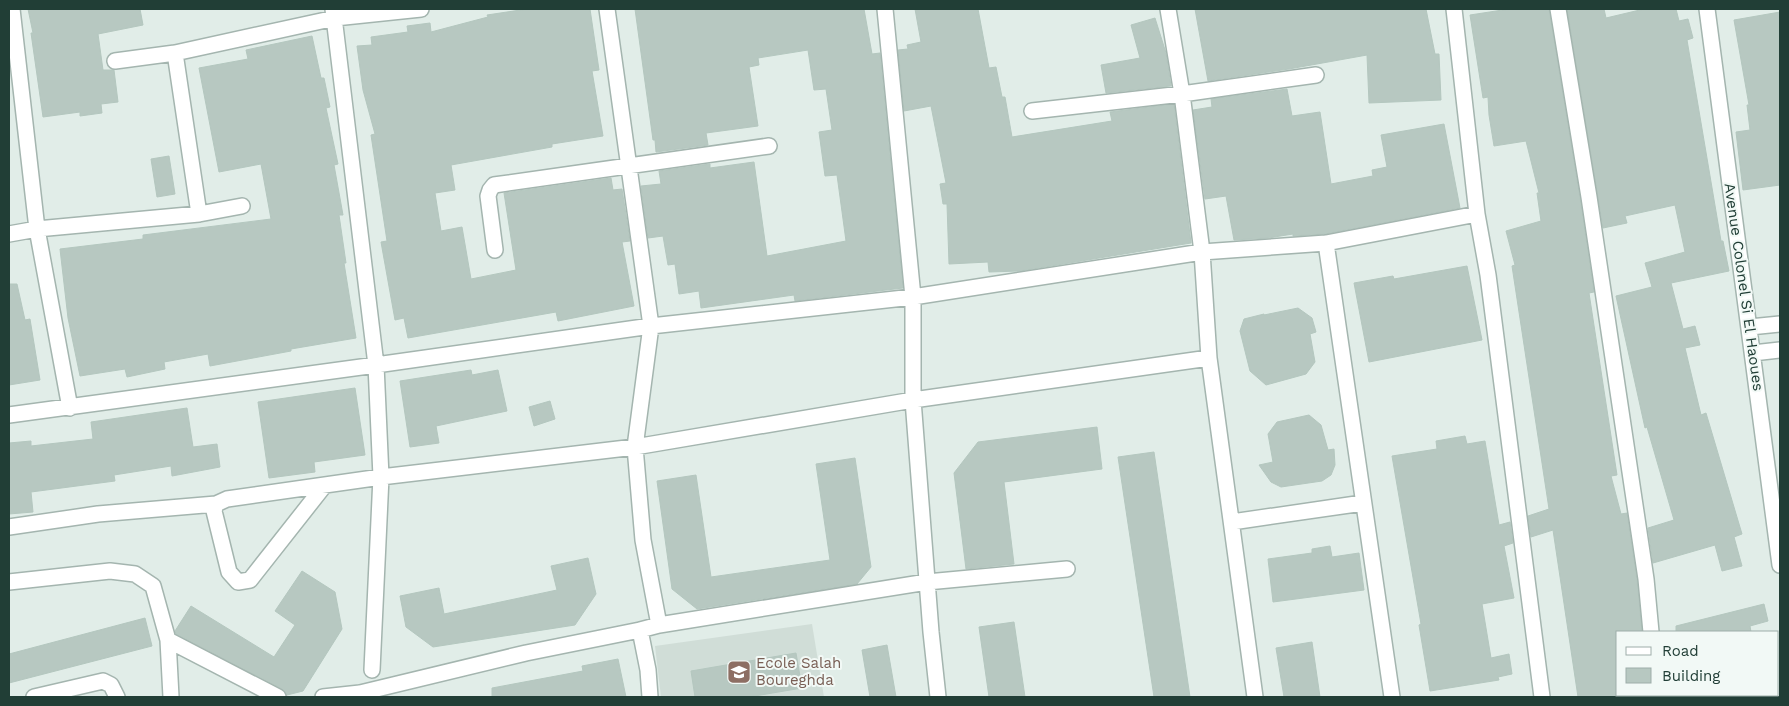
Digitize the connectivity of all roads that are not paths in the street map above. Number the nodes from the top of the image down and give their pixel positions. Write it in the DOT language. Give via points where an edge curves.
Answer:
graph roads {
  1 [pos="12,9"];
  2 [pos="421,9"];
  3 [pos="607,9"];
  4 [pos="885,9"];
  5 [pos="1168,9"];
  6 [pos="1454,9"];
  7 [pos="1558,9"];
  8 [pos="1707,9"];
  9 [pos="334,14"];
  10 [pos="175,53"];
  11 [pos="115,61"];
  12 [pos="14,72"];
  13 [pos="1316,75"];
  14 [pos="1182,94"];
  15 [pos="1032,111"];
  16 [pos="769,146"];
  17 [pos="630,165"];
  18 [pos="242,206"];
  19 [pos="199,214"];
  20 [pos="1477,214"];
  21 [pos="36,228"];
  22 [pos="9,234"];
  23 [pos="1326,242"];
  24 [pos="495,250"];
  25 [pos="1202,252"];
  26 [pos="913,297"];
  27 [pos="1780,324"];
  28 [pos="651,326"];
  29 [pos="1750,327"];
  30 [pos="1780,350"];
  31 [pos="1753,353"];
  32 [pos="1209,358"];
  33 [pos="376,366"];
  34 [pos="913,400"];
  35 [pos="70,408"];
  36 [pos="9,414"];
  37 [pos="635,447"];
  38 [pos="1774,469"];
  39 [pos="381,476"];
  40 [pos="324,486"];
  41 [pos="216,504"];
  42 [pos="1363,504"];
  43 [pos="1232,522"];
  44 [pos="9,527"];
  45 [pos="1780,566"];
  46 [pos="1066,569"];
  47 [pos="9,582"];
  48 [pos="927,582"];
  49 [pos="659,625"];
  50 [pos="640,630"];
  51 [pos="1651,631"];
  52 [pos="168,640"];
  53 [pos="372,670"];
  54 [pos="384,693"];
  55 [pos="360,695"];
  56 [pos="34,697"];
  57 [pos="117,697"];
  58 [pos="171,697"];
  59 [pos="278,697"];
  60 [pos="323,697"];
  61 [pos="650,697"];
  62 [pos="938,697"];
  63 [pos="1255,697"];
  64 [pos="1392,697"];
  65 [pos="1542,697"];
  1 -- 12 [label="street"];
  2 -- 9 [label="street"];
  3 -- 17 [label="street"];
  4 -- 26 [label="street"];
  5 -- 14 [label="street"];
  6 -- 20 [label="street"];
  7 -- 51 [label="street" via="1589,197"];
  8 -- 29 [label="street, Avenue Colonel Si El Haoues"];
  9 -- 10 [label="street"];
  9 -- 33 [label="street"];
  10 -- 11 [label="street"];
  10 -- 19 [label="street"];
  12 -- 21 [label="street"];
  13 -- 14 [label="street"];
  14 -- 15 [label="street"];
  14 -- 25 [label="street"];
  16 -- 17 [label="street"];
  17 -- 24 [label="street" via="494,186 488,196"];
  17 -- 28 [label="street"];
  18 -- 19 [label="street"];
  19 -- 21 [label="street"];
  20 -- 23 [label="street"];
  20 -- 65 [label="street" via="1488,275"];
  21 -- 22 [label="street"];
  21 -- 35 [label="street"];
  23 -- 25 [label="street"];
  23 -- 42 [label="street"];
  25 -- 26 [label="street"];
  25 -- 32 [label="street"];
  26 -- 28 [label="street"];
  26 -- 34 [label="street"];
  27 -- 29 [label="street"];
  28 -- 33 [label="street"];
  28 -- 37 [label="street"];
  29 -- 31 [label="street, Avenue Colonel Si El Haoues"];
  30 -- 31 [label="street"];
  31 -- 38 [label="street, Avenue Colonel Si El Haoues"];
  32 -- 34 [label="street"];
  32 -- 43 [label="street"];
  33 -- 35 [label="street"];
  33 -- 39 [label="street"];
  34 -- 37 [label="street"];
  34 -- 48 [label="street"];
  35 -- 36 [label="street"];
  37 -- 39 [label="street"];
  37 -- 49 [label="street" via="643,540"];
  38 -- 45 [label="street, Avenue Colonel Si El Haoues"];
  39 -- 40 [label="street"];
  39 -- 53 [label="street"];
  40 -- 41 [label="street" via="227,499"];
  40 -- 41 [label="street" via="250,580 238,582 229,572 214,511"];
  41 -- 44 [label="street" via="98,514"];
  42 -- 43 [label="street"];
  42 -- 64 [label="street"];
  43 -- 63 [label="street"];
  46 -- 48 [label="street"];
  47 -- 52 [label="street" via="110,571 135,574 153,586"];
  48 -- 49 [label="street"];
  48 -- 62 [label="street"];
  49 -- 50 [label="street"];
  50 -- 54 [label="street" via="526,653"];
  50 -- 61 [label="street"];
  52 -- 58 [label="street"];
  52 -- 59 [label="street"];
  53 -- 54 [label="street"];
  53 -- 55 [label="street"];
  54 -- 55 [label="street"];
  55 -- 60 [label="street"];
  56 -- 57 [label="street" via="103,681 110,684"];
}
